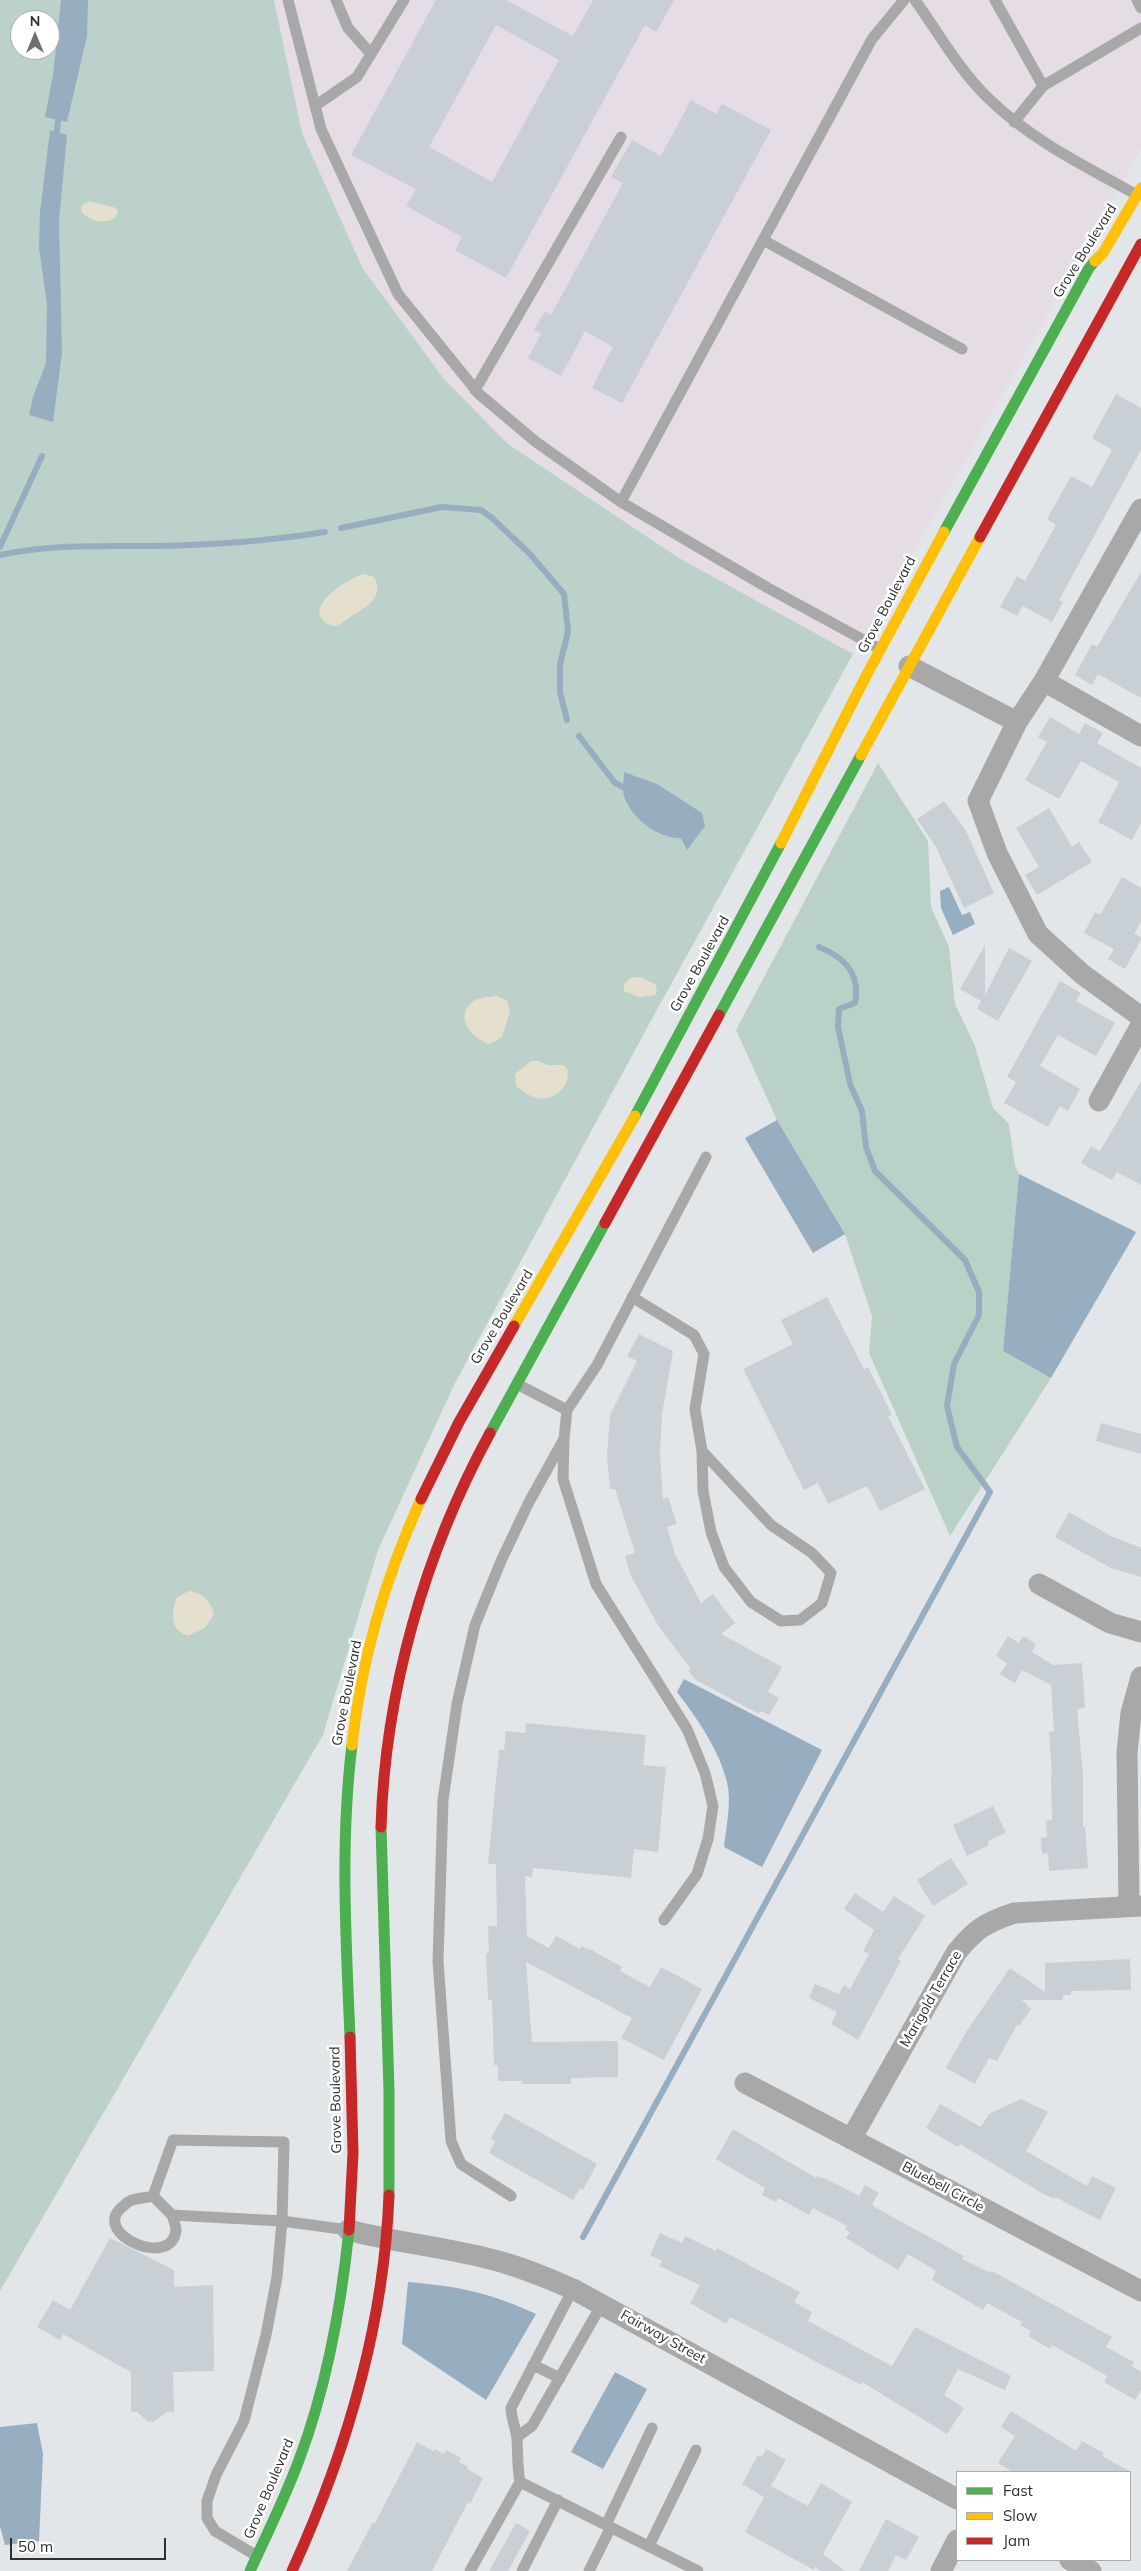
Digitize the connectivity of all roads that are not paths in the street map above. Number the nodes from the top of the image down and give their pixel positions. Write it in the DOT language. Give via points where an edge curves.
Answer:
graph roads {
  1 [pos="288,0"];
  2 [pos="336,0"];
  3 [pos="404,0"];
  4 [pos="904,0"];
  5 [pos="915,0"];
  6 [pos="995,0"];
  7 [pos="1137,0"];
  8 [pos="1141,8"];
  9 [pos="1141,28"];
  10 [pos="371,54"];
  11 [pos="1043,86"];
  12 [pos="315,106"];
  13 [pos="1014,122"];
  14 [pos="621,137"];
  15 [pos="1140,193"];
  16 [pos="763,240"];
  17 [pos="1141,244"];
  18 [pos="962,349"];
  19 [pos="475,390"];
  20 [pos="621,502"];
  21 [pos="1141,509"];
  22 [pos="884,651"];
  23 [pos="905,664"];
  24 [pos="1044,681"];
  25 [pos="1017,722"];
  26 [pos="1141,736"];
  27 [pos="1141,1017"];
  28 [pos="1141,1025"];
  29 [pos="1099,1101"];
  30 [pos="706,1157"];
  31 [pos="632,1297"];
  32 [pos="489,1368"];
  33 [pos="510,1380"];
  34 [pos="568,1410"];
  35 [pos="564,1438"];
  36 [pos="702,1451"];
  37 [pos="1039,1584"];
  38 [pos="1141,1632"];
  39 [pos="1141,1676"];
  40 [pos="1135,1906"];
  41 [pos="664,1920"];
  42 [pos="745,2083"];
  43 [pos="851,2139"];
  44 [pos="154,2196"];
  45 [pos="512,2196"];
  46 [pos="172,2215"];
  47 [pos="282,2221"];
  48 [pos="348,2230"];
  49 [pos="386,2240"];
  50 [pos="573,2289"];
  51 [pos="1141,2291"];
  52 [pos="602,2304"];
  53 [pos="533,2365"];
  54 [pos="560,2378"];
  55 [pos="652,2428"];
  56 [pos="517,2436"];
  57 [pos="696,2450"];
  58 [pos="520,2482"];
  59 [pos="956,2498"];
  60 [pos="558,2500"];
  61 [pos="608,2526"];
  62 [pos="956,2542"];
  63 [pos="648,2546"];
  64 [pos="257,2556"];
  65 [pos="1072,2561"];
  66 [pos="250,2571"];
  67 [pos="292,2571"];
  68 [pos="470,2571"];
  69 [pos="522,2571"];
  70 [pos="589,2571"];
  71 [pos="698,2571"];
  72 [pos="941,2571"];
  73 [pos="1091,2571"];
  1 -- 12 [label="lane"];
  2 -- 10 [label="lane" via="348,28"];
  3 -- 10 [label="lane"];
  4 -- 16 [label="lane" via="872,39"];
  5 -- 13 [label="lane" via="987,97"];
  6 -- 11 [label="lane"];
  7 -- 8 [label="lane"];
  9 -- 11 [label="lane"];
  10 -- 12 [label="lane" via="357,77"];
  11 -- 13 [label="lane"];
  12 -- 19 [label="lane" via="321,129 398,294"];
  13 -- 15 [label="lane" via="1039,140"];
  14 -- 19 [label="lane"];
  15 -- 22 [label="street, Grove Boulevard" via="1103,253 1089,268"];
  16 -- 18 [label="lane"];
  16 -- 20 [label="lane"];
  17 -- 23 [label="street"];
  19 -- 20 [label="lane" via="536,442"];
  20 -- 22 [label="lane"];
  21 -- 24 [label="street"];
  22 -- 32 [label="street, Grove Boulevard" via="596,1186"];
  23 -- 25 [label="street"];
  23 -- 33 [label="street"];
  24 -- 25 [label="street"];
  24 -- 26 [label="street"];
  25 -- 27 [label="street" via="978,801 997,853 1038,934 1082,974"];
  28 -- 29 [label="street"];
  30 -- 31 [label="lane"];
  31 -- 34 [label="lane" via="597,1365"];
  31 -- 36 [label="lane" via="694,1336 704,1354 695,1409"];
  32 -- 33 [label="street"];
  32 -- 48 [label="street, Grove Boulevard" via="436,1461 401,1545 377,1623 353,1733 344,1831 353,2119"];
  33 -- 34 [label="lane"];
  33 -- 49 [label="street" via="425,1584 391,1728 382,1802 380,1856 389,2095"];
  34 -- 35 [label="lane"];
  35 -- 41 [label="lane" via="563,1479 596,1584 686,1729 705,1773 713,1806 708,1839 697,1874"];
  35 -- 45 [label="lane" via="509,1544 475,1625 457,1704 443,1800 438,1961 452,2140 461,2164"];
  36 -- 36 [label="lane" via="703,1491 711,1532 724,1567 751,1602 780,1621 800,1620 822,1603 831,1573 812,1553 772,1525"];
  37 -- 38 [label="street" via="1110,1624"];
  39 -- 40 [label="street" via="1131,1713 1127,1753"];
  40 -- 43 [label="street, Marigold Terrace" via="1014,1913 972,1932 956,1954"];
  42 -- 43 [label="street, Bluebell Circle"];
  43 -- 51 [label="street, Bluebell Circle"];
  44 -- 46 [label="lane"];
  44 -- 46 [label="lane" via="129,2201 117,2212 114,2222 117,2230 145,2248 160,2248 171,2242 176,2230"];
  44 -- 47 [label="lane" via="173,2140 284,2142"];
  46 -- 47 [label="lane"];
  47 -- 48 [label="lane"];
  47 -- 64 [label="lane" via="266,2335 244,2421 216,2475 207,2501 207,2518 215,2531"];
  48 -- 49 [label="street, Fairway Street"];
  48 -- 64 [label="street, Grove Boulevard" via="338,2310 320,2396 284,2499"];
  49 -- 50 [label="street, Fairway Street" via="495,2260"];
  49 -- 67 [label="street" via="368,2345 336,2468"];
  50 -- 52 [label="street, Fairway Street"];
  50 -- 53 [label="lane"];
  52 -- 54 [label="lane"];
  52 -- 59 [label="street, Fairway Street"];
  53 -- 54 [label="lane"];
  53 -- 56 [label="lane" via="510,2408"];
  54 -- 56 [label="lane" via="532,2426"];
  55 -- 61 [label="lane"];
  56 -- 58 [label="lane" via="516,2463"];
  57 -- 63 [label="lane"];
  58 -- 60 [label="lane"];
  58 -- 68 [label="lane"];
  60 -- 61 [label="lane"];
  60 -- 69 [label="lane"];
  61 -- 63 [label="lane"];
  61 -- 70 [label="lane"];
  62 -- 72 [label="street"];
  63 -- 71 [label="lane"];
  64 -- 66 [label="street, Grove Boulevard"];
  65 -- 73 [label="street"];
}
